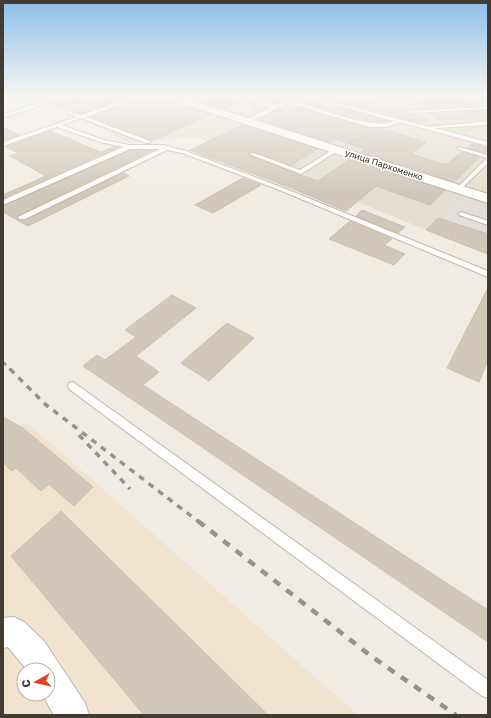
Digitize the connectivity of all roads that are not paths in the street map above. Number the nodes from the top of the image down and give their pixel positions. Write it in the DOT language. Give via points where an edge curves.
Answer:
graph roads {
  1 [pos="46,129"];
  2 [pos="66,129"];
  3 [pos="113,129"];
  4 [pos="270,129"];
  5 [pos="427,129"];
  6 [pos="148,142"];
  7 [pos="3,144"];
  8 [pos="488,144"];
  9 [pos="129,147"];
  10 [pos="167,148"];
  11 [pos="460,148"];
  12 [pos="336,150"];
  13 [pos="252,154"];
  14 [pos="488,157"];
  15 [pos="488,160"];
  16 [pos="458,190"];
  17 [pos="488,199"];
  18 [pos="3,203"];
  19 [pos="461,214"];
  20 [pos="22,217"];
  21 [pos="488,223"];
  22 [pos="488,274"];
  23 [pos="73,386"];
  24 [pos="3,633"];
  25 [pos="40,662"];
  26 [pos="56,688"];
  27 [pos="488,690"];
  28 [pos="73,715"];
  1 -- 7 [label="lane"];
  2 -- 9 [label="lane"];
  3 -- 6 [label="lane"];
  4 -- 12 [label="street, улица Пархоменко"];
  5 -- 8 [label="lane"];
  9 -- 10 [label="lane"];
  9 -- 18 [label="lane"];
  10 -- 20 [label="lane"];
  10 -- 22 [label="lane" via="280,188"];
  11 -- 14 [label="lane"];
  12 -- 13 [label="lane" via="301,172"];
  12 -- 16 [label="street, улица Пархоменко"];
  15 -- 16 [label="lane"];
  16 -- 17 [label="street, улица Пархоменко"];
  19 -- 21 [label="lane"];
  23 -- 27 [label="lane"];
  24 -- 25 [label="street" via="14,632"];
  26 -- 28 [label="street"];
}
